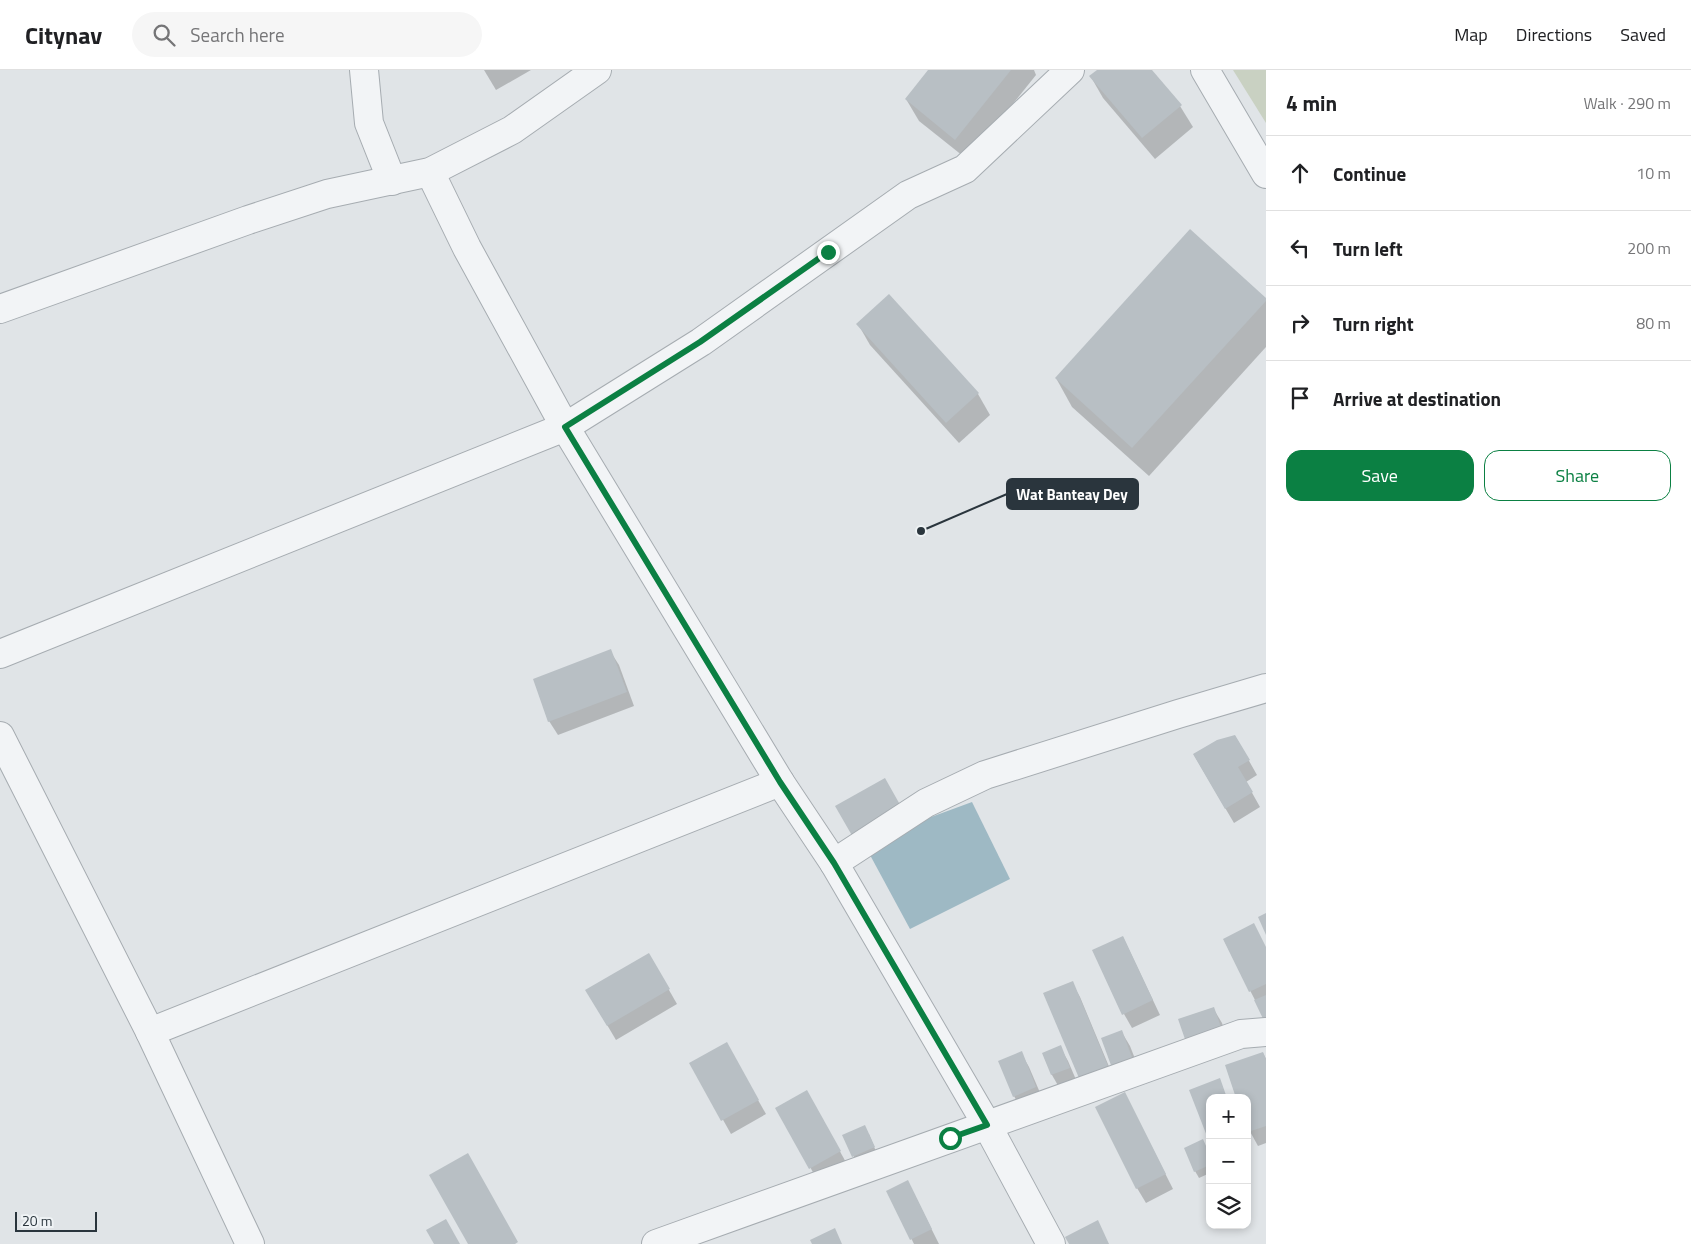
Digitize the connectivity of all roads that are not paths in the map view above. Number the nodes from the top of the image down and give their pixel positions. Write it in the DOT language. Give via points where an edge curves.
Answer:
graph roads {
  1 [pos="364,70"];
  2 [pos="597,70"];
  3 [pos="1070,70"];
  4 [pos="1205,70"];
  5 [pos="430,172"];
  6 [pos="1266,174"];
  7 [pos="392,181"];
  8 [pos="0,309"];
  9 [pos="565,427"];
  10 [pos="0,654"];
  11 [pos="1266,688"];
  12 [pos="0,736"];
  13 [pos="780,782"];
  14 [pos="834,863"];
  15 [pos="150,1032"];
  16 [pos="1266,1032"];
  17 [pos="987,1125"];
  18 [pos="250,1244"];
  19 [pos="656,1244"];
  20 [pos="1051,1244"];
  1 -- 7 [label="street" via="369,123"];
  2 -- 5 [label="street" via="512,130"];
  3 -- 9 [label="street" via="965,169 908,195 700,342"];
  4 -- 6 [label="street"];
  5 -- 7 [label="street"];
  5 -- 9 [label="street" via="467,248"];
  7 -- 8 [label="street" via="327,194"];
  9 -- 10 [label="street"];
  9 -- 13 [label="street"];
  11 -- 14 [label="street" via="985,775 926,803"];
  12 -- 15 [label="street"];
  13 -- 14 [label="street"];
  13 -- 15 [label="street"];
  14 -- 17 [label="street"];
  15 -- 18 [label="street"];
  16 -- 17 [label="street" via="1241,1034"];
  17 -- 19 [label="street"];
  17 -- 20 [label="street"];
}
